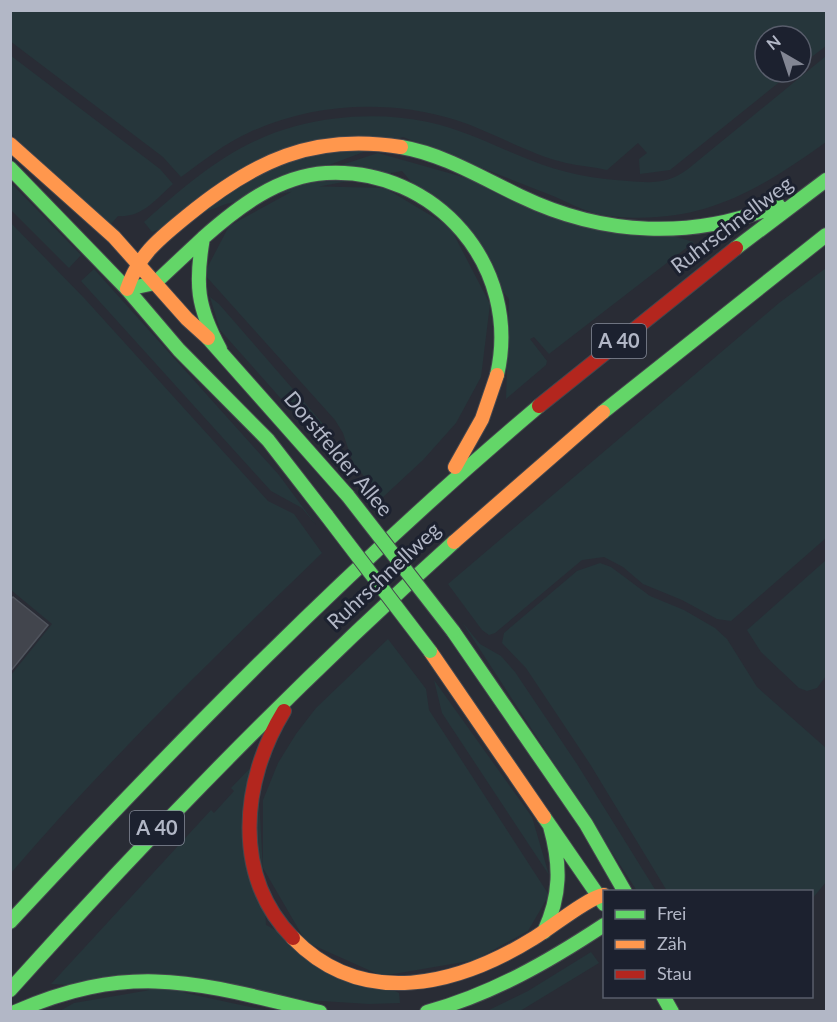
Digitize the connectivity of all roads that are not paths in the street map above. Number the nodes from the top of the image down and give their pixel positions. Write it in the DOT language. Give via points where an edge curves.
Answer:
graph roads {
  1 [pos="10,144"];
  2 [pos="10,168"];
  3 [pos="826,180"];
  4 [pos="826,235"];
  5 [pos="203,238"];
  6 [pos="137,263"];
  7 [pos="155,283"];
  8 [pos="127,289"];
  9 [pos="220,349"];
  10 [pos="419,510"];
  11 [pos="311,673"];
  12 [pos="550,826"];
  13 [pos="624,890"];
  14 [pos="603,898"];
  15 [pos="10,922"];
  16 [pos="603,927"];
  17 [pos="544,932"];
  18 [pos="10,990"];
  19 [pos="664,998"];
  20 [pos="15,1011"];
  21 [pos="320,1011"];
  22 [pos="427,1011"];
  23 [pos="672,1011"];
  1 -- 6 [label="main road, Dorstfelder Allee" via="114,237"];
  2 -- 8 [label="main road"];
  3 -- 6 [label="main road" via="770,209 741,218 672,230 641,228 589,222 552,210 468,170 405,146 343,141 311,145 258,165 225,185"];
  3 -- 10 [label="main road, Ruhrschnellweg / A 40" via="572,378"];
  4 -- 11 [label="main road, Ruhrschnellweg / A 40" via="578,432 431,560"];
  5 -- 7 [label="main road"];
  5 -- 9 [label="main road" via="197,299"];
  5 -- 10 [label="main road" via="245,204 284,183 337,172 375,176 414,189 444,209 470,239 486,266 498,301 501,330 495,386 468,446"];
  6 -- 7 [label="main road, Dorstfelder Allee"];
  6 -- 8 [label="main road"];
  7 -- 8 [label="main road"];
  7 -- 9 [label="main road, Dorstfelder Allee"];
  8 -- 12 [label="main road, bridge" via="179,350 268,440 430,651"];
  9 -- 13 [label="main road, Dorstfelder Allee, bridge" via="348,496 453,631 482,680 603,848"];
  10 -- 15 [label="main road, Ruhrschnellweg / A 40" via="199,721"];
  11 -- 17 [label="main road" via="273,731 259,770 250,820 249,847 254,872 278,922 291,938 309,954 346,975 371,982 406,984 467,971"];
  11 -- 18 [label="main road, Ruhrschnellweg / A 40" via="163,822"];
  12 -- 14 [label="main road"];
  12 -- 17 [label="main road" via="561,876 554,912"];
  14 -- 17 [label="main road"];
  16 -- 22 [label="main road" via="532,972 484,995"];
  19 -- 23 [label="main road"];
  20 -- 21 [label="main road" via="90,987 156,980 213,986"];
}
